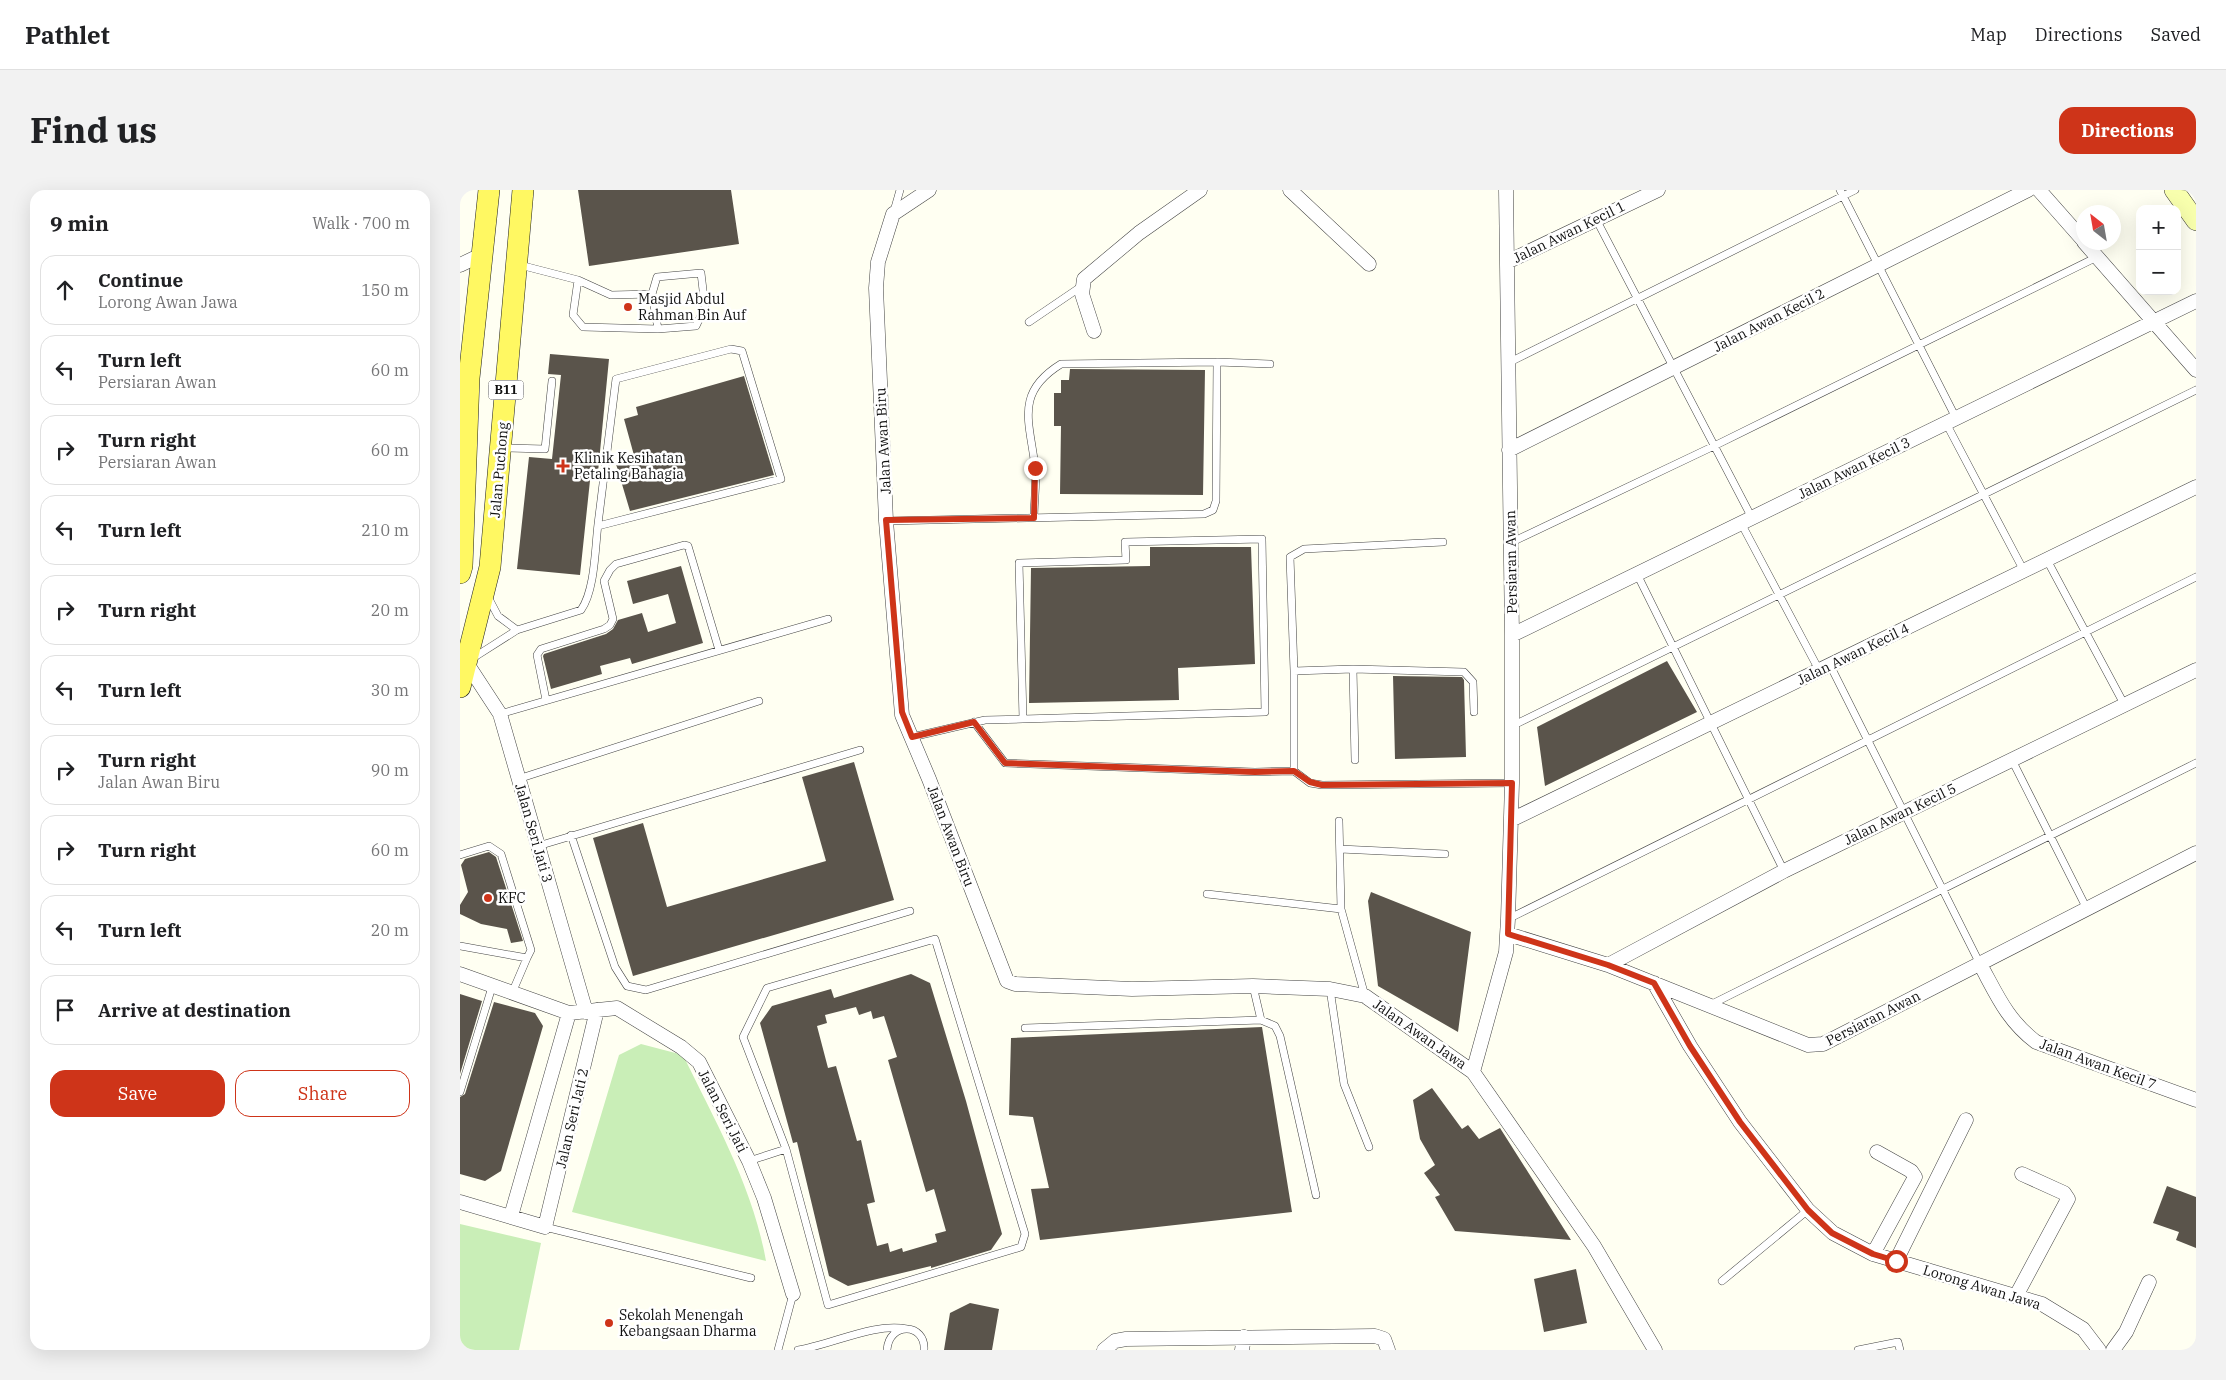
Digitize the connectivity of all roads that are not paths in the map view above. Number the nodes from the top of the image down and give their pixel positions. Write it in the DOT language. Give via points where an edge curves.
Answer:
graph roads {
  1 [pos="489,190"];
  2 [pos="522,190"];
  3 [pos="900,190"];
  4 [pos="929,190"];
  5 [pos="1200,190"];
  6 [pos="1290,190"];
  7 [pos="1506,190"];
  8 [pos="1658,190"];
  9 [pos="1855,190"];
  10 [pos="2028,190"];
  11 [pos="2039,190"];
  12 [pos="2174,190"];
  13 [pos="1842,193"];
  14 [pos="893,214"];
  15 [pos="1596,220"];
  16 [pos="2196,221"];
  17 [pos="2076,233"];
  18 [pos="2091,250"];
  19 [pos="483,254"];
  20 [pos="2097,257"];
  21 [pos="1507,262"];
  22 [pos="1369,264"];
  23 [pos="460,265"];
  24 [pos="517,265"];
  25 [pos="1878,265"];
  26 [pos="578,280"];
  27 [pos="1082,286"];
  28 [pos="652,294"];
  29 [pos="1637,298"];
  30 [pos="2196,301"];
  31 [pos="1029,322"];
  32 [pos="2153,322"];
  33 [pos="658,329"];
  34 [pos="1094,331"];
  35 [pos="1919,344"];
  36 [pos="1217,362"];
  37 [pos="1508,363"];
  38 [pos="1270,364"];
  39 [pos="1674,368"];
  40 [pos="464,369"];
  41 [pos="2196,370"];
  42 [pos="552,381"];
  43 [pos="2196,390"];
  44 [pos="1951,420"];
  45 [pos="1714,446"];
  46 [pos="500,448"];
  47 [pos="1509,450"];
  48 [pos="2196,487"];
  49 [pos="1984,495"];
  50 [pos="1034,518"];
  51 [pos="886,520"];
  52 [pos="1746,520"];
  53 [pos="598,526"];
  54 [pos="1443,542"];
  55 [pos="1510,544"];
  56 [pos="2047,560"];
  57 [pos="2024,571"];
  58 [pos="460,574"];
  59 [pos="1637,574"];
  60 [pos="2196,577"];
  61 [pos="484,589"];
  62 [pos="1780,595"];
  63 [pos="828,619"];
  64 [pos="516,630"];
  65 [pos="2086,632"];
  66 [pos="1512,635"];
  67 [pos="1673,648"];
  68 [pos="719,650"];
  69 [pos="466,662"];
  70 [pos="1825,668"];
  71 [pos="1353,669"];
  72 [pos="2196,670"];
  73 [pos="1294,672"];
  74 [pos="460,687"];
  75 [pos="546,700"];
  76 [pos="760,701"];
  77 [pos="2124,704"];
  78 [pos="1474,712"];
  79 [pos="500,714"];
  80 [pos="1023,719"];
  81 [pos="974,722"];
  82 [pos="1711,723"];
  83 [pos="1512,726"];
  84 [pos="912,737"];
  85 [pos="1867,740"];
  86 [pos="860,750"];
  87 [pos="1355,760"];
  88 [pos="2012,760"];
  89 [pos="2196,763"];
  90 [pos="1294,771"];
  91 [pos="518,779"];
  92 [pos="1512,783"];
  93 [pos="1749,799"];
  94 [pos="1903,813"];
  95 [pos="1511,820"];
  96 [pos="1339,822"];
  97 [pos="571,835"];
  98 [pos="2050,836"];
  99 [pos="538,846"];
  100 [pos="1340,849"];
  101 [pos="2196,853"];
  102 [pos="1444,854"];
  103 [pos="460,855"];
  104 [pos="1784,871"];
  105 [pos="1941,890"];
  106 [pos="1207,894"];
  107 [pos="1341,909"];
  108 [pos="2087,909"];
  109 [pos="910,911"];
  110 [pos="1508,919"];
  111 [pos="1508,934"];
  112 [pos="460,946"];
  113 [pos="527,958"];
  114 [pos="1980,964"];
  115 [pos="1608,965"];
  116 [pos="460,974"];
  117 [pos="1006,981"];
  118 [pos="1654,983"];
  119 [pos="1253,986"];
  120 [pos="492,987"];
  121 [pos="1330,989"];
  122 [pos="512,993"];
  123 [pos="1365,996"];
  124 [pos="1709,1006"];
  125 [pos="591,1011"];
  126 [pos="569,1013"];
  127 [pos="1261,1020"];
  128 [pos="1025,1028"];
  129 [pos="1473,1072"];
  130 [pos="460,1092"];
  131 [pos="2196,1100"];
  132 [pos="1966,1120"];
  133 [pos="1369,1147"];
  134 [pos="786,1149"];
  135 [pos="1877,1152"];
  136 [pos="749,1161"];
  137 [pos="2022,1174"];
  138 [pos="1316,1196"];
  139 [pos="460,1202"];
  140 [pos="1808,1210"];
  141 [pos="511,1216"];
  142 [pos="546,1227"];
  143 [pos="1873,1254"];
  144 [pos="1896,1261"];
  145 [pos="751,1278"];
  146 [pos="1722,1281"];
  147 [pos="2149,1282"];
  148 [pos="793,1294"];
  149 [pos="2016,1296"];
  150 [pos="907,1329"];
  151 [pos="867,1332"];
  152 [pos="888,1340"];
  153 [pos="1243,1344"];
  154 [pos="1105,1348"];
  155 [pos="811,1349"];
  156 [pos="778,1350"];
  157 [pos="798,1350"];
  158 [pos="887,1350"];
  159 [pos="924,1350"];
  160 [pos="1388,1350"];
  161 [pos="1655,1350"];
  162 [pos="1858,1350"];
  163 [pos="1900,1350"];
  164 [pos="2099,1350"];
  165 [pos="2113,1350"];
  1 -- 19 [label="main road, B11"];
  2 -- 24 [label="main road, Jalan Puchong / B11"];
  3 -- 14 [label="lane, Jalan Awan Biru"];
  4 -- 14 [label="street"];
  5 -- 27 [label="street" via="1139,233 1090,273"];
  6 -- 22 [label="street"];
  7 -- 21 [label="street, Persiaran Awan"];
  8 -- 15 [label="street, Jalan Awan Kecil 1"];
  9 -- 13 [label="lane"];
  10 -- 25 [label="street, Jalan Awan Kecil 2"];
  11 -- 17 [label="street"];
  12 -- 16 [label="main road"];
  13 -- 25 [label="lane"];
  13 -- 29 [label="lane"];
  14 -- 51 [label="street, Jalan Awan Biru" via="878,262 876,288"];
  15 -- 21 [label="street, Jalan Awan Kecil 1"];
  15 -- 29 [label="lane"];
  18 -- 20 [label="street"];
  19 -- 23 [label="street"];
  19 -- 40 [label="main road, B11"];
  20 -- 32 [label="street"];
  20 -- 35 [label="lane"];
  21 -- 37 [label="street, Persiaran Awan"];
  24 -- 26 [label="lane"];
  24 -- 46 [label="main road, Jalan Puchong / B11"];
  25 -- 35 [label="lane"];
  25 -- 39 [label="street, Jalan Awan Kecil 2"];
  26 -- 28 [label="lane" via="611,295"];
  26 -- 33 [label="lane" via="573,315 582,327"];
  27 -- 31 [label="lane"];
  27 -- 34 [label="street"];
  28 -- 33 [label="lane"];
  28 -- 33 [label="lane" via="657,277 701,273 706,308 696,326"];
  29 -- 37 [label="lane"];
  29 -- 39 [label="lane"];
  30 -- 32 [label="street, Jalan Awan Kecil 3"];
  32 -- 41 [label="street"];
  32 -- 44 [label="street, Jalan Awan Kecil 3"];
  35 -- 44 [label="lane"];
  35 -- 45 [label="lane"];
  36 -- 38 [label="lane"];
  36 -- 50 [label="lane" via="1061,364 1046,373 1030,397 1028,429 1035,468"];
  36 -- 50 [label="lane" via="1216,502 1213,510 1204,514"];
  37 -- 47 [label="street, Persiaran Awan"];
  39 -- 45 [label="lane"];
  39 -- 47 [label="street, Jalan Awan Kecil 2"];
  40 -- 58 [label="main road, B11"];
  42 -- 46 [label="lane" via="545,449"];
  43 -- 49 [label="lane"];
  44 -- 49 [label="lane"];
  44 -- 52 [label="street, Jalan Awan Kecil 3"];
  45 -- 52 [label="lane"];
  45 -- 55 [label="lane"];
  46 -- 61 [label="main road, Jalan Puchong / B11" via="490,567"];
  47 -- 55 [label="street, Persiaran Awan"];
  48 -- 56 [label="street, Jalan Awan Kecil 4"];
  49 -- 57 [label="lane"];
  49 -- 62 [label="lane"];
  50 -- 51 [label="lane"];
  51 -- 84 [label="street, Jalan Awan Biru" via="902,712"];
  52 -- 59 [label="street, Jalan Awan Kecil 3"];
  52 -- 62 [label="lane"];
  53 -- 53 [label="lane" via="616,379 731,349 742,351 781,479"];
  53 -- 64 [label="lane" via="587,601 581,610"];
  54 -- 73 [label="lane" via="1304,549 1290,557"];
  55 -- 66 [label="street, Persiaran Awan"];
  56 -- 57 [label="street, Jalan Awan Kecil 4"];
  56 -- 65 [label="lane"];
  57 -- 70 [label="street, Jalan Awan Kecil 4"];
  59 -- 66 [label="street, Jalan Awan Kecil 3"];
  59 -- 67 [label="lane"];
  60 -- 65 [label="lane"];
  61 -- 64 [label="lane" via="498,616"];
  61 -- 69 [label="main road, Jalan Puchong / B11"];
  62 -- 67 [label="lane"];
  62 -- 70 [label="lane"];
  63 -- 68 [label="lane"];
  64 -- 69 [label="lane"];
  65 -- 77 [label="lane"];
  65 -- 85 [label="lane"];
  66 -- 83 [label="street, Persiaran Awan"];
  67 -- 82 [label="lane"];
  67 -- 83 [label="lane"];
  68 -- 75 [label="lane"];
  68 -- 75 [label="lane" via="688,546 625,562 613,567 604,581 613,619 610,625 539,651 537,658"];
  69 -- 74 [label="main road, Jalan Puchong / B11"];
  69 -- 79 [label="street, Jalan Seri Jati 3"];
  70 -- 82 [label="street, Jalan Awan Kecil 4"];
  70 -- 85 [label="lane"];
  71 -- 73 [label="lane"];
  71 -- 78 [label="lane" via="1464,672 1473,682"];
  71 -- 87 [label="lane"];
  72 -- 77 [label="street, Jalan Awan Kecil 5"];
  73 -- 90 [label="lane"];
  75 -- 79 [label="lane"];
  76 -- 91 [label="lane"];
  77 -- 88 [label="street, Jalan Awan Kecil 5"];
  79 -- 91 [label="street, Jalan Seri Jati 3"];
  80 -- 80 [label="lane" via="1266,712 1262,539 1125,542 1126,560 1019,563"];
  80 -- 81 [label="lane"];
  81 -- 84 [label="lane"];
  81 -- 90 [label="lane" via="1005,763"];
  82 -- 93 [label="lane"];
  82 -- 95 [label="street, Jalan Awan Kecil 4"];
  83 -- 92 [label="street, Persiaran Awan"];
  84 -- 117 [label="street, Jalan Awan Biru"];
  85 -- 93 [label="lane"];
  85 -- 94 [label="lane"];
  86 -- 97 [label="lane"];
  88 -- 94 [label="street, Jalan Awan Kecil 5"];
  88 -- 98 [label="lane"];
  89 -- 98 [label="lane"];
  90 -- 92 [label="lane" via="1310,782 1322,785"];
  91 -- 99 [label="street, Jalan Seri Jati 3"];
  92 -- 95 [label="street, Persiaran Awan"];
  93 -- 104 [label="lane"];
  93 -- 110 [label="lane"];
  94 -- 104 [label="street, Jalan Awan Kecil 5"];
  94 -- 105 [label="lane"];
  95 -- 110 [label="street, Persiaran Awan"];
  96 -- 100 [label="lane"];
  97 -- 99 [label="lane"];
  97 -- 109 [label="lane" via="614,967 627,986 646,990"];
  98 -- 105 [label="lane"];
  98 -- 108 [label="lane"];
  99 -- 125 [label="street, Jalan Seri Jati 3"];
  100 -- 102 [label="lane"];
  100 -- 107 [label="lane"];
  101 -- 108 [label="street, Persiaran Awan"];
  103 -- 113 [label="lane" via="489,846 501,854 531,950"];
  104 -- 115 [label="street, Jalan Awan Kecil 5"];
  105 -- 114 [label="lane"];
  105 -- 124 [label="lane"];
  106 -- 107 [label="lane"];
  107 -- 123 [label="lane"];
  108 -- 114 [label="street, Persiaran Awan"];
  110 -- 111 [label="street, Persiaran Awan"];
  111 -- 115 [label="street, Persiaran Awan"];
  111 -- 129 [label="street, Persiaran Awan"];
  112 -- 113 [label="lane"];
  113 -- 122 [label="lane"];
  114 -- 124 [label="street, Persiaran Awan" via="1819,1045 1808,1045"];
  114 -- 131 [label="street, Jalan Awan Kecil 7" via="2007,1013 2020,1030 2036,1042"];
  115 -- 118 [label="street, Persiaran Awan"];
  116 -- 120 [label="street, Jalan Seri Jati"];
  117 -- 119 [label="street, Jalan Awan Jawa" via="1132,989"];
  118 -- 124 [label="street, Persiaran Awan"];
  118 -- 140 [label="street, Lorong Awan Jawa" via="1690,1046 1740,1122"];
  119 -- 121 [label="street, Jalan Awan Jawa"];
  119 -- 127 [label="lane"];
  120 -- 122 [label="street, Jalan Seri Jati"];
  120 -- 130 [label="lane"];
  121 -- 123 [label="street, Jalan Awan Jawa"];
  121 -- 133 [label="lane" via="1344,1084"];
  122 -- 126 [label="street, Jalan Seri Jati"];
  123 -- 129 [label="street, Jalan Awan Jawa"];
  125 -- 126 [label="street, Jalan Seri Jati"];
  125 -- 136 [label="street, Jalan Seri Jati" via="617,1008 681,1047 699,1062"];
  125 -- 142 [label="street, Jalan Seri Jati 2"];
  126 -- 141 [label="street"];
  127 -- 128 [label="lane"];
  127 -- 138 [label="lane" via="1275,1026 1280,1036"];
  129 -- 161 [label="street, Jalan Awan Jawa" via="1594,1246"];
  132 -- 144 [label="street"];
  134 -- 134 [label="lane" via="743,1037 767,988 935,939 1025,1234 1021,1247 828,1305"];
  134 -- 136 [label="lane"];
  135 -- 143 [label="street" via="1907,1168 1915,1177"];
  136 -- 148 [label="street, Jalan Seri Jati" via="764,1198"];
  137 -- 149 [label="street" via="2064,1193 2068,1199"];
  139 -- 141 [label="street"];
  140 -- 143 [label="street, Lorong Awan Jawa" via="1832,1233"];
  140 -- 146 [label="lane"];
  141 -- 142 [label="street"];
  142 -- 145 [label="lane"];
  143 -- 144 [label="street, Lorong Awan Jawa"];
  144 -- 149 [label="street, Lorong Awan Jawa"];
  147 -- 165 [label="street" via="2126,1332"];
  148 -- 156 [label="lane"];
  149 -- 164 [label="street, Lorong Awan Jawa" via="2042,1304 2067,1318 2083,1329"];
  150 -- 151 [label="lane" via="897,1326"];
  150 -- 152 [label="lane" via="893,1334"];
  150 -- 159 [label="lane" via="923,1339"];
  151 -- 152 [label="lane"];
  151 -- 155 [label="lane"];
  152 -- 158 [label="lane"];
  153 -- 154 [label="street" via="1126,1339"];
  153 -- 160 [label="street" via="1375,1336 1384,1339"];
  155 -- 157 [label="lane"];
  162 -- 163 [label="lane" via="1898,1342"];
}
